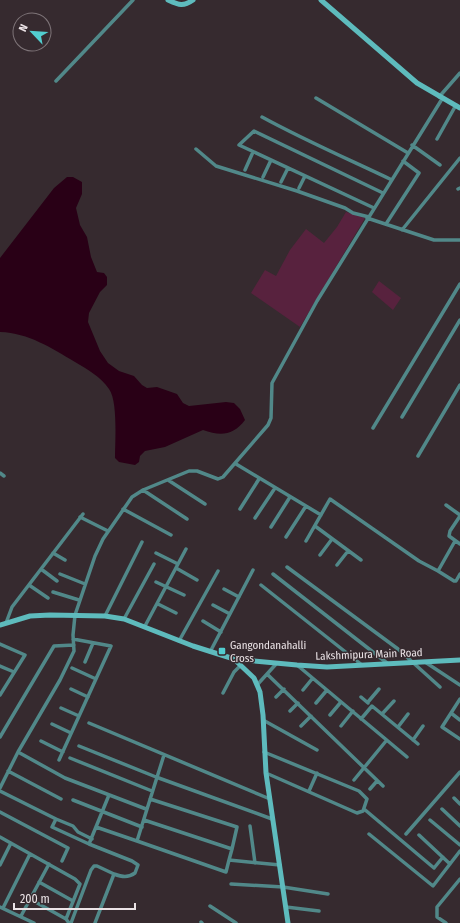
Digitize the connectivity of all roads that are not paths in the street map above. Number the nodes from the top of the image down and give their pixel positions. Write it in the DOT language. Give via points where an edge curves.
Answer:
graph roads {
  1 [pos="133,0"];
  2 [pos="168,0"];
  3 [pos="193,0"];
  4 [pos="321,0"];
  5 [pos="460,73"];
  6 [pos="56,81"];
  7 [pos="316,98"];
  8 [pos="440,98"];
  9 [pos="458,106"];
  10 [pos="262,117"];
  11 [pos="437,140"];
  12 [pos="412,145"];
  13 [pos="196,149"];
  14 [pos="253,152"];
  15 [pos="408,153"];
  16 [pos="460,158"];
  17 [pos="271,160"];
  18 [pos="403,161"];
  19 [pos="440,165"];
  20 [pos="288,168"];
  21 [pos="245,170"];
  22 [pos="263,176"];
  23 [pos="305,176"];
  24 [pos="392,180"];
  25 [pos="281,182"];
  26 [pos="299,188"];
  27 [pos="383,193"];
  28 [pos="374,208"];
  29 [pos="368,217"];
  30 [pos="386,224"];
  31 [pos="402,230"];
  32 [pos="460,239"];
  33 [pos="460,284"];
  34 [pos="460,320"];
  35 [pos="460,385"];
  36 [pos="402,417"];
  37 [pos="373,428"];
  38 [pos="418,456"];
  39 [pos="236,464"];
  40 [pos="0,473"];
  41 [pos="4,476"];
  42 [pos="260,479"];
  43 [pos="168,480"];
  44 [pos="275,488"];
  45 [pos="143,490"];
  46 [pos="290,497"];
  47 [pos="205,504"];
  48 [pos="446,505"];
  49 [pos="306,506"];
  50 [pos="122,509"];
  51 [pos="240,509"];
  52 [pos="321,515"];
  53 [pos="460,515"];
  54 [pos="255,518"];
  55 [pos="187,519"];
  56 [pos="315,526"];
  57 [pos="271,527"];
  58 [pos="108,531"];
  59 [pos="171,535"];
  60 [pos="286,537"];
  61 [pos="332,539"];
  62 [pos="306,541"];
  63 [pos="455,541"];
  64 [pos="142,542"];
  65 [pos="460,544"];
  66 [pos="186,549"];
  67 [pos="348,551"];
  68 [pos="53,553"];
  69 [pos="156,553"];
  70 [pos="320,555"];
  71 [pos="65,560"];
  72 [pos="361,560"];
  73 [pos="154,564"];
  74 [pos="337,565"];
  75 [pos="177,566"];
  76 [pos="288,567"];
  77 [pos="41,569"];
  78 [pos="253,570"];
  79 [pos="218,571"];
  80 [pos="438,572"];
  81 [pos="60,574"];
  82 [pos="273,574"];
  83 [pos="460,574"];
  84 [pos="197,580"];
  85 [pos="57,581"];
  86 [pos="156,582"];
  87 [pos="85,584"];
  88 [pos="29,585"];
  89 [pos="261,585"];
  90 [pos="167,587"];
  91 [pos="224,589"];
  92 [pos="53,592"];
  93 [pos="184,595"];
  94 [pos="239,597"];
  95 [pos="48,598"];
  96 [pos="79,600"];
  97 [pos="158,604"];
  98 [pos="213,605"];
  99 [pos="176,613"];
  100 [pos="230,614"];
  101 [pos="75,615"];
  102 [pos="105,616"];
  103 [pos="124,619"];
  104 [pos="203,621"];
  105 [pos="6,623"];
  106 [pos="0,625"];
  107 [pos="145,626"];
  108 [pos="221,632"];
  109 [pos="73,639"];
  110 [pos="179,641"];
  111 [pos="93,643"];
  112 [pos="0,644"];
  113 [pos="74,645"];
  114 [pos="210,652"];
  115 [pos="234,659"];
  116 [pos="460,660"];
  117 [pos="85,662"];
  118 [pos="425,662"];
  119 [pos="277,663"];
  120 [pos="387,663"];
  121 [pos="412,663"];
  122 [pos="241,665"];
  123 [pos="363,665"];
  124 [pos="0,666"];
  125 [pos="296,666"];
  126 [pos="72,668"];
  127 [pos="14,672"];
  128 [pos="267,674"];
  129 [pos="96,679"];
  130 [pos="312,679"];
  131 [pos="257,684"];
  132 [pos="460,685"];
  133 [pos="440,687"];
  134 [pos="71,689"];
  135 [pos="284,689"];
  136 [pos="379,689"];
  137 [pos="1,690"];
  138 [pos="303,690"];
  139 [pos="327,690"];
  140 [pos="223,693"];
  141 [pos="0,695"];
  142 [pos="88,697"];
  143 [pos="276,697"];
  144 [pos="361,697"];
  145 [pos="460,699"];
  146 [pos="394,701"];
  147 [pos="341,702"];
  148 [pos="368,702"];
  149 [pos="298,703"];
  150 [pos="316,703"];
  151 [pos="372,706"];
  152 [pos="61,708"];
  153 [pos="290,711"];
  154 [pos="353,711"];
  155 [pos="451,713"];
  156 [pos="382,714"];
  157 [pos="408,714"];
  158 [pos="330,715"];
  159 [pos="79,716"];
  160 [pos="311,716"];
  161 [pos="361,719"];
  162 [pos="263,720"];
  163 [pos="460,720"];
  164 [pos="89,723"];
  165 [pos="52,724"];
  166 [pos="301,726"];
  167 [pos="341,726"];
  168 [pos="423,726"];
  169 [pos="398,727"];
  170 [pos="71,733"];
  171 [pos="0,737"];
  172 [pos="413,740"];
  173 [pos="460,740"];
  174 [pos="41,741"];
  175 [pos="386,741"];
  176 [pos="418,744"];
  177 [pos="79,746"];
  178 [pos="316,750"];
  179 [pos="18,752"];
  180 [pos="63,752"];
  181 [pos="264,752"];
  182 [pos="164,755"];
  183 [pos="407,757"];
  184 [pos="70,758"];
  185 [pos="59,760"];
  186 [pos="364,768"];
  187 [pos="8,771"];
  188 [pos="460,772"];
  189 [pos="266,773"];
  190 [pos="317,773"];
  191 [pos="156,777"];
  192 [pos="354,780"];
  193 [pos="377,781"];
  194 [pos="383,786"];
  195 [pos="0,788"];
  196 [pos="370,789"];
  197 [pos="0,791"];
  198 [pos="152,791"];
  199 [pos="309,791"];
  200 [pos="109,795"];
  201 [pos="270,798"];
  202 [pos="454,798"];
  203 [pos="61,799"];
  204 [pos="150,799"];
  205 [pos="73,800"];
  206 [pos="460,804"];
  207 [pos="364,809"];
  208 [pos="442,809"];
  209 [pos="146,810"];
  210 [pos="0,812"];
  211 [pos="103,812"];
  212 [pos="56,819"];
  213 [pos="272,819"];
  214 [pos="144,820"];
  215 [pos="430,820"];
  216 [pos="250,826"];
  217 [pos="460,826"];
  218 [pos="96,827"];
  219 [pos="142,827"];
  220 [pos="369,834"];
  221 [pos="406,834"];
  222 [pos="419,835"];
  223 [pos="0,837"];
  224 [pos="92,839"];
  225 [pos="137,841"];
  226 [pos="11,843"];
  227 [pos="89,844"];
  228 [pos="460,845"];
  229 [pos="232,849"];
  230 [pos="460,851"];
  231 [pos="30,854"];
  232 [pos="2,857"];
  233 [pos="442,857"];
  234 [pos="229,860"];
  235 [pos="62,861"];
  236 [pos="255,863"];
  237 [pos="49,864"];
  238 [pos="450,864"];
  239 [pos="0,865"];
  240 [pos="280,865"];
  241 [pos="114,874"];
  242 [pos="460,879"];
  243 [pos="39,882"];
  244 [pos="231,884"];
  245 [pos="283,887"];
  246 [pos="328,894"];
  247 [pos="30,899"];
  248 [pos="72,901"];
  249 [pos="210,906"];
  250 [pos="286,907"];
  251 [pos="2,908"];
  252 [pos="319,911"];
  253 [pos="21,916"];
  254 [pos="66,919"];
  255 [pos="34,923"];
  256 [pos="70,923"];
  257 [pos="95,923"];
  258 [pos="236,923"];
  259 [pos="288,923"];
  260 [pos="446,923"];
  1 -- 6 [label="street"];
  2 -- 3 [label="street" via="179,6"];
  4 -- 8 [label="street" via="398,68"];
  5 -- 8 [label="street"];
  7 -- 15 [label="street"];
  8 -- 9 [label="street"];
  8 -- 12 [label="street"];
  9 -- 11 [label="street"];
  10 -- 24 [label="street"];
  12 -- 15 [label="street"];
  12 -- 19 [label="street"];
  13 -- 29 [label="street" via="216,166"];
  14 -- 17 [label="street"];
  14 -- 21 [label="street"];
  14 -- 27 [label="street" via="239,145 254,131"];
  15 -- 18 [label="street"];
  16 -- 31 [label="street"];
  17 -- 20 [label="street"];
  17 -- 22 [label="street"];
  18 -- 24 [label="street"];
  18 -- 30 [label="street" via="419,173"];
  20 -- 23 [label="street"];
  20 -- 25 [label="street"];
  23 -- 26 [label="street"];
  23 -- 28 [label="street"];
  24 -- 27 [label="street"];
  27 -- 28 [label="street"];
  28 -- 29 [label="street"];
  29 -- 30 [label="street"];
  29 -- 39 [label="street" via="317,301 272,383 271,418 268,425"];
  30 -- 31 [label="street"];
  31 -- 32 [label="street" via="434,240"];
  33 -- 37 [label="street"];
  34 -- 36 [label="street"];
  35 -- 38 [label="street"];
  39 -- 42 [label="street"];
  39 -- 43 [label="street" via="218,479 197,471 189,471"];
  40 -- 41 [label="street"];
  42 -- 44 [label="street"];
  42 -- 51 [label="street"];
  43 -- 45 [label="street"];
  43 -- 47 [label="street"];
  44 -- 46 [label="street"];
  44 -- 54 [label="street"];
  45 -- 50 [label="street" via="132,497"];
  45 -- 55 [label="street"];
  46 -- 49 [label="street"];
  46 -- 57 [label="street"];
  48 -- 53 [label="street"];
  49 -- 52 [label="street"];
  49 -- 60 [label="street"];
  50 -- 58 [label="street"];
  50 -- 59 [label="street"];
  52 -- 56 [label="street"];
  52 -- 80 [label="street" via="330,499"];
  53 -- 63 [label="street" via="449,536"];
  56 -- 61 [label="street"];
  56 -- 62 [label="street"];
  58 -- 68 [label="street" via="82,515"];
  58 -- 87 [label="street"];
  61 -- 67 [label="street"];
  61 -- 70 [label="street"];
  63 -- 65 [label="street"];
  63 -- 80 [label="street"];
  64 -- 102 [label="street"];
  66 -- 75 [label="street"];
  67 -- 72 [label="street"];
  67 -- 74 [label="street"];
  68 -- 71 [label="street"];
  68 -- 77 [label="street"];
  69 -- 75 [label="street"];
  73 -- 103 [label="street"];
  75 -- 84 [label="street"];
  75 -- 90 [label="street"];
  76 -- 121 [label="street" via="410,658"];
  77 -- 85 [label="street"];
  77 -- 88 [label="street"];
  78 -- 94 [label="street"];
  79 -- 110 [label="street"];
  80 -- 83 [label="street" via="456,581"];
  81 -- 87 [label="street"];
  82 -- 120 [label="street"];
  86 -- 90 [label="street"];
  87 -- 96 [label="street"];
  88 -- 95 [label="street"];
  88 -- 105 [label="street" via="12,607"];
  89 -- 123 [label="street"];
  90 -- 93 [label="street"];
  90 -- 97 [label="street"];
  91 -- 94 [label="street"];
  92 -- 96 [label="street"];
  94 -- 100 [label="street"];
  96 -- 101 [label="street"];
  97 -- 99 [label="street"];
  97 -- 107 [label="street"];
  98 -- 100 [label="street"];
  100 -- 108 [label="street"];
  101 -- 102 [label="street, Lakshmipura Main Road"];
  101 -- 105 [label="street, Lakshmipura Main Road" via="30,616"];
  101 -- 109 [label="street"];
  102 -- 103 [label="street, Lakshmipura Main Road"];
  103 -- 107 [label="street, Lakshmipura Main Road"];
  104 -- 108 [label="street"];
  105 -- 106 [label="street, Lakshmipura Main Road"];
  107 -- 110 [label="street, Lakshmipura Main Road"];
  108 -- 114 [label="street"];
  109 -- 111 [label="street"];
  109 -- 113 [label="street"];
  110 -- 114 [label="street, Lakshmipura Main Road"];
  111 -- 117 [label="street"];
  111 -- 129 [label="street" via="111,646"];
  112 -- 127 [label="street" via="25,655"];
  113 -- 171 [label="street" via="54,646"];
  113 -- 179 [label="street" via="74,651 60,680"];
  114 -- 115 [label="street, Lakshmipura Main Road"];
  115 -- 119 [label="street, Lakshmipura Main Road"];
  115 -- 122 [label="street"];
  116 -- 118 [label="street, Lakshmipura Main Road"];
  118 -- 121 [label="street, Lakshmipura Main Road"];
  118 -- 132 [label="street"];
  119 -- 125 [label="street, Lakshmipura Main Road"];
  119 -- 128 [label="street"];
  120 -- 121 [label="street, Lakshmipura Main Road"];
  120 -- 123 [label="street, Lakshmipura Main Road"];
  121 -- 133 [label="street"];
  122 -- 131 [label="street"];
  122 -- 140 [label="street" via="234,672"];
  123 -- 125 [label="street, Lakshmipura Main Road"];
  124 -- 127 [label="street"];
  125 -- 130 [label="street"];
  126 -- 129 [label="street"];
  127 -- 137 [label="street"];
  128 -- 131 [label="street"];
  128 -- 135 [label="street"];
  129 -- 142 [label="street"];
  130 -- 138 [label="street"];
  130 -- 139 [label="street"];
  131 -- 162 [label="street"];
  134 -- 142 [label="street"];
  135 -- 143 [label="street"];
  135 -- 149 [label="street"];
  136 -- 148 [label="street"];
  137 -- 141 [label="street"];
  139 -- 147 [label="street"];
  139 -- 150 [label="street"];
  142 -- 159 [label="street"];
  144 -- 148 [label="street"];
  145 -- 155 [label="street"];
  146 -- 156 [label="street"];
  147 -- 154 [label="street"];
  147 -- 158 [label="street"];
  148 -- 151 [label="street"];
  149 -- 153 [label="street"];
  149 -- 160 [label="street"];
  151 -- 156 [label="street"];
  151 -- 161 [label="street"];
  152 -- 159 [label="street"];
  154 -- 161 [label="street"];
  154 -- 167 [label="street"];
  155 -- 163 [label="street"];
  155 -- 173 [label="street" via="442,726"];
  156 -- 169 [label="street"];
  157 -- 169 [label="street"];
  159 -- 170 [label="street"];
  160 -- 166 [label="street"];
  160 -- 186 [label="street"];
  161 -- 175 [label="street"];
  162 -- 178 [label="street"];
  162 -- 181 [label="street"];
  164 -- 182 [label="street"];
  165 -- 170 [label="street"];
  168 -- 172 [label="street"];
  169 -- 172 [label="street"];
  170 -- 180 [label="street"];
  172 -- 176 [label="street"];
  174 -- 180 [label="street"];
  175 -- 183 [label="street"];
  175 -- 186 [label="street"];
  177 -- 191 [label="street"];
  179 -- 187 [label="street"];
  179 -- 200 [label="street" via="65,778"];
  180 -- 185 [label="street"];
  181 -- 189 [label="street"];
  181 -- 190 [label="street"];
  182 -- 191 [label="street"];
  182 -- 201 [label="street"];
  184 -- 198 [label="street"];
  186 -- 192 [label="street"];
  186 -- 193 [label="street"];
  187 -- 195 [label="street"];
  187 -- 203 [label="street"];
  188 -- 221 [label="street"];
  189 -- 199 [label="street"];
  189 -- 201 [label="street"];
  190 -- 199 [label="street"];
  190 -- 207 [label="street" via="364,795"];
  191 -- 198 [label="street"];
  191 -- 213 [label="street"];
  193 -- 194 [label="street"];
  193 -- 196 [label="street"];
  197 -- 212 [label="street"];
  198 -- 204 [label="street"];
  199 -- 207 [label="street" via="357,813"];
  200 -- 209 [label="street"];
  200 -- 211 [label="street"];
  201 -- 213 [label="street"];
  202 -- 206 [label="street"];
  204 -- 209 [label="street"];
  204 -- 229 [label="street" via="237,827"];
  205 -- 211 [label="street"];
  207 -- 233 [label="street" via="434,868"];
  208 -- 217 [label="street"];
  209 -- 214 [label="street"];
  210 -- 235 [label="street" via="68,848"];
  211 -- 218 [label="street"];
  211 -- 219 [label="street"];
  212 -- 224 [label="street" via="73,826 78,832"];
  212 -- 227 [label="street" via="52,827"];
  213 -- 240 [label="street"];
  214 -- 219 [label="street"];
  214 -- 229 [label="street"];
  215 -- 228 [label="street"];
  216 -- 236 [label="street"];
  218 -- 224 [label="street"];
  218 -- 225 [label="street"];
  219 -- 225 [label="street"];
  220 -- 238 [label="street" via="433,886"];
  222 -- 233 [label="street"];
  223 -- 226 [label="street"];
  224 -- 227 [label="street"];
  225 -- 234 [label="street" via="226,872"];
  226 -- 231 [label="street"];
  226 -- 232 [label="street"];
  227 -- 241 [label="street" via="132,860 138,865 135,873 130,876"];
  229 -- 234 [label="street"];
  230 -- 238 [label="street"];
  231 -- 237 [label="street"];
  231 -- 251 [label="street"];
  232 -- 239 [label="street"];
  233 -- 238 [label="street"];
  234 -- 236 [label="street"];
  236 -- 240 [label="street"];
  237 -- 243 [label="street"];
  237 -- 248 [label="street" via="80,884"];
  240 -- 245 [label="street"];
  241 -- 256 [label="street" via="94,866"];
  241 -- 257 [label="street"];
  242 -- 260 [label="street" via="437,907 437,917"];
  243 -- 247 [label="street"];
  243 -- 248 [label="street"];
  244 -- 245 [label="street"];
  245 -- 246 [label="street"];
  245 -- 250 [label="street"];
  247 -- 253 [label="street"];
  247 -- 254 [label="street"];
  248 -- 254 [label="street"];
  249 -- 258 [label="street"];
  250 -- 252 [label="street"];
  250 -- 259 [label="street"];
  251 -- 253 [label="street"];
  253 -- 255 [label="street"];
  254 -- 256 [label="street"];
}
